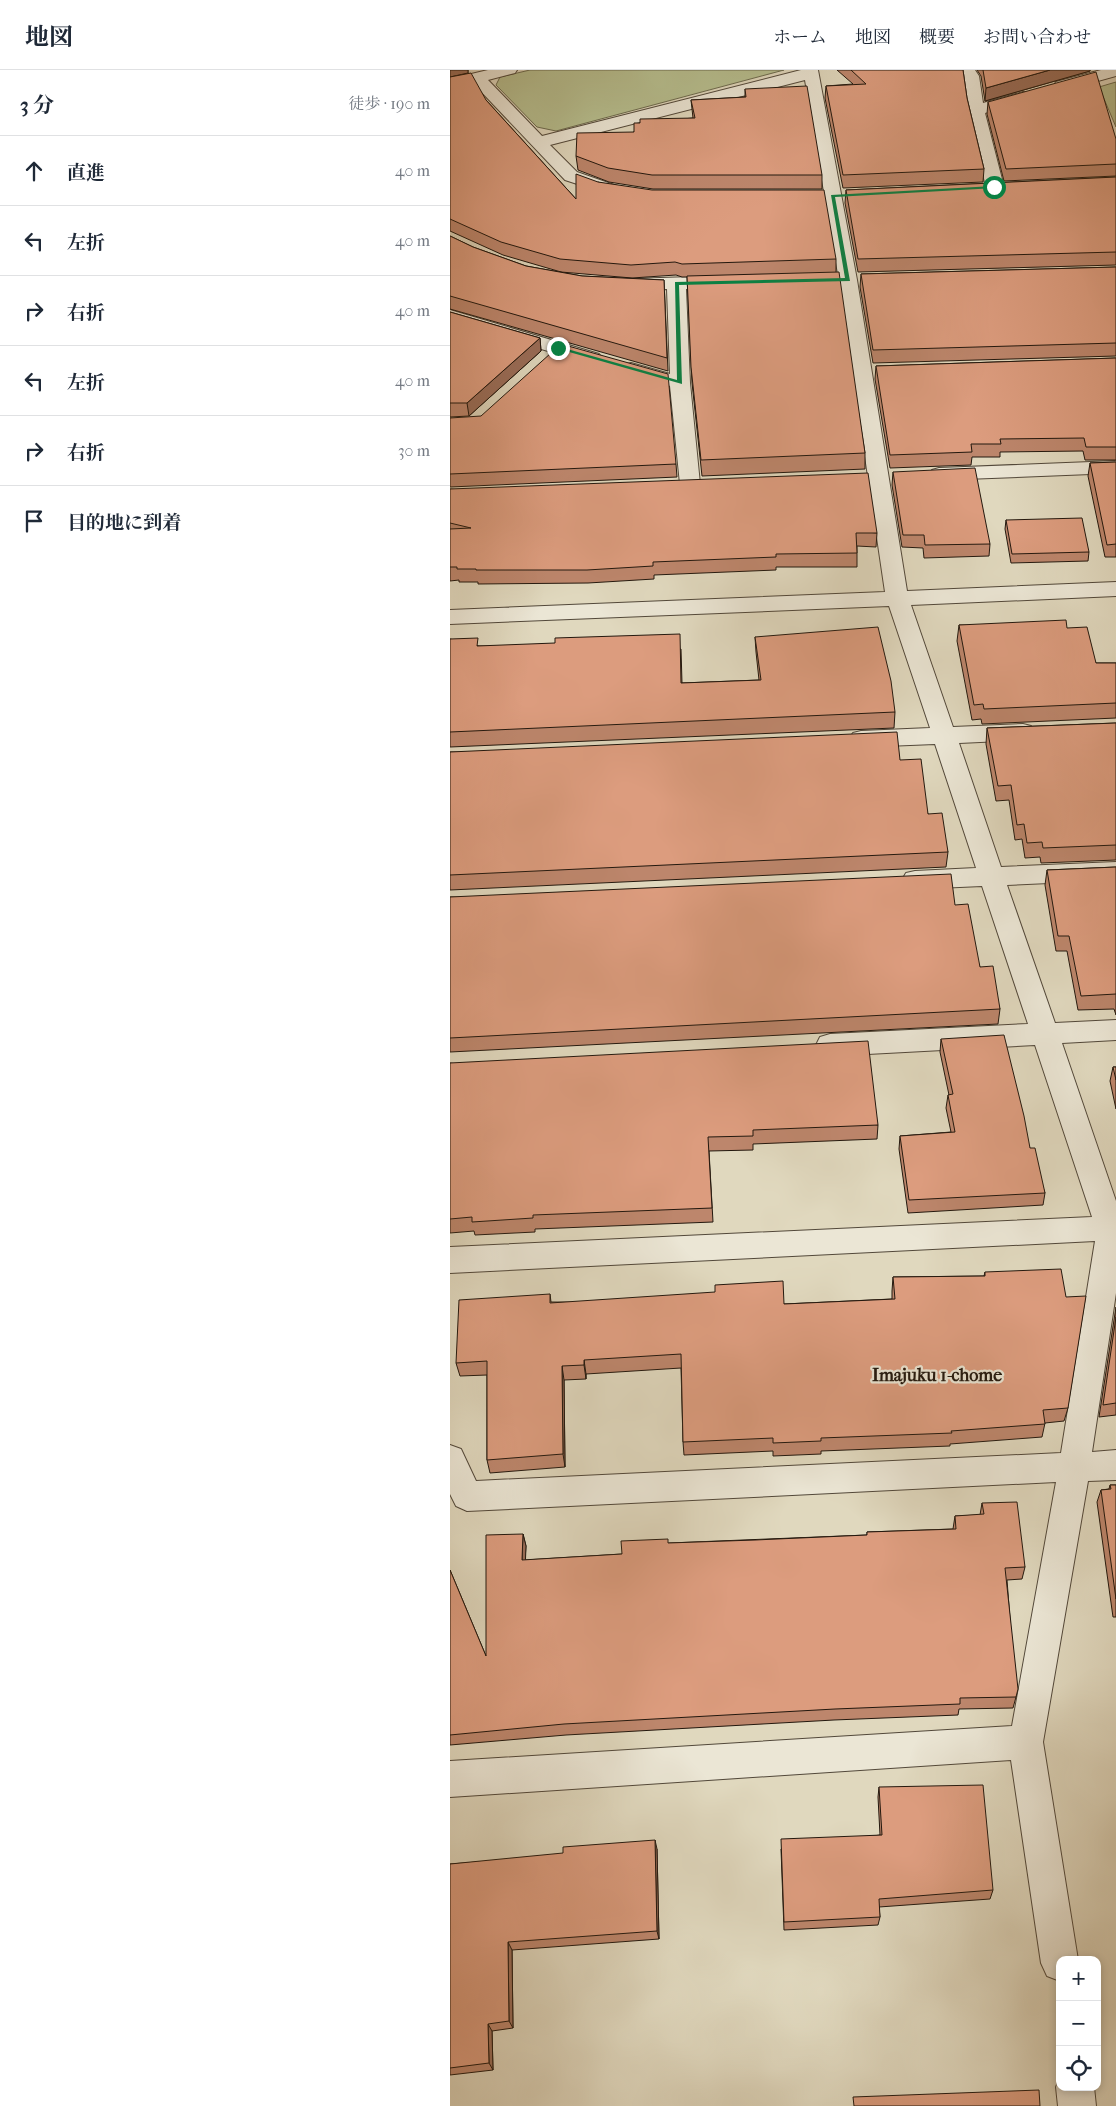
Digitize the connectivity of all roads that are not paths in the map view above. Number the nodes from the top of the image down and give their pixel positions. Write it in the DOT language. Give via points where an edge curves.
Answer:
graph roads {
  1 [pos="509,70"];
  2 [pos="967,70"];
  3 [pos="1116,71"];
  4 [pos="811,72"];
  5 [pos="477,78"];
  6 [pos="450,84"];
  7 [pos="976,110"];
  8 [pos="540,142"];
  9 [pos="994,187"];
  10 [pos="1013,187"];
  11 [pos="976,188"];
  12 [pos="624,192"];
  13 [pos="842,195"];
  14 [pos="813,196"];
  15 [pos="868,279"];
  16 [pos="838,280"];
  17 [pos="743,282"];
  18 [pos="676,283"];
  19 [pos="614,284"];
  20 [pos="450,316"];
  21 [pos="880,370"];
  22 [pos="861,371"];
  23 [pos="680,383"];
  24 [pos="1116,467"];
  25 [pos="888,476"];
  26 [pos="690,484"];
  27 [pos="1116,589"];
  28 [pos="897,596"];
  29 [pos="450,617"];
  30 [pos="1049,731"];
  31 [pos="944,736"];
  32 [pos="835,741"];
  33 [pos="1116,871"];
  34 [pos="991,877"];
  35 [pos="893,881"];
  36 [pos="1116,1030"];
  37 [pos="1045,1034"];
  38 [pos="807,1047"];
  39 [pos="1114,1228"];
  40 [pos="450,1260"];
  41 [pos="450,1459"];
  42 [pos="1116,1465"];
  43 [pos="1074,1468"];
  44 [pos="1026,1742"];
  45 [pos="450,1779"];
  46 [pos="1059,1956"];
  47 [pos="1075,2091"];
  48 [pos="1077,2106"];
  1 -- 5 [label="street"];
  2 -- 7 [label="street"];
  3 -- 7 [label="street"];
  4 -- 8 [label="street"];
  4 -- 13 [label="street"];
  5 -- 6 [label="street"];
  5 -- 8 [label="street"];
  7 -- 9 [label="street"];
  8 -- 12 [label="street" via="571,176 605,189"];
  9 -- 10 [label="street"];
  9 -- 11 [label="street"];
  13 -- 14 [label="street"];
  13 -- 16 [label="street"];
  15 -- 16 [label="street"];
  16 -- 22 [label="street"];
  17 -- 18 [label="street"];
  18 -- 19 [label="street"];
  18 -- 23 [label="street"];
  20 -- 23 [label="street" via="551,354 610,363"];
  21 -- 22 [label="street"];
  22 -- 25 [label="street"];
  23 -- 26 [label="street"];
  24 -- 25 [label="street"];
  25 -- 28 [label="street"];
  27 -- 28 [label="street"];
  28 -- 29 [label="street"];
  28 -- 31 [label="street"];
  30 -- 31 [label="street"];
  31 -- 32 [label="street"];
  31 -- 34 [label="street"];
  33 -- 34 [label="street"];
  34 -- 35 [label="street"];
  34 -- 37 [label="street"];
  36 -- 37 [label="street"];
  37 -- 38 [label="street"];
  37 -- 39 [label="street"];
  39 -- 40 [label="street"];
  39 -- 43 [label="street"];
  41 -- 43 [label="street" via="467,1496"];
  42 -- 43 [label="street"];
  43 -- 44 [label="street"];
  44 -- 45 [label="street"];
  44 -- 46 [label="street"];
  47 -- 48 [label="street"];
}
